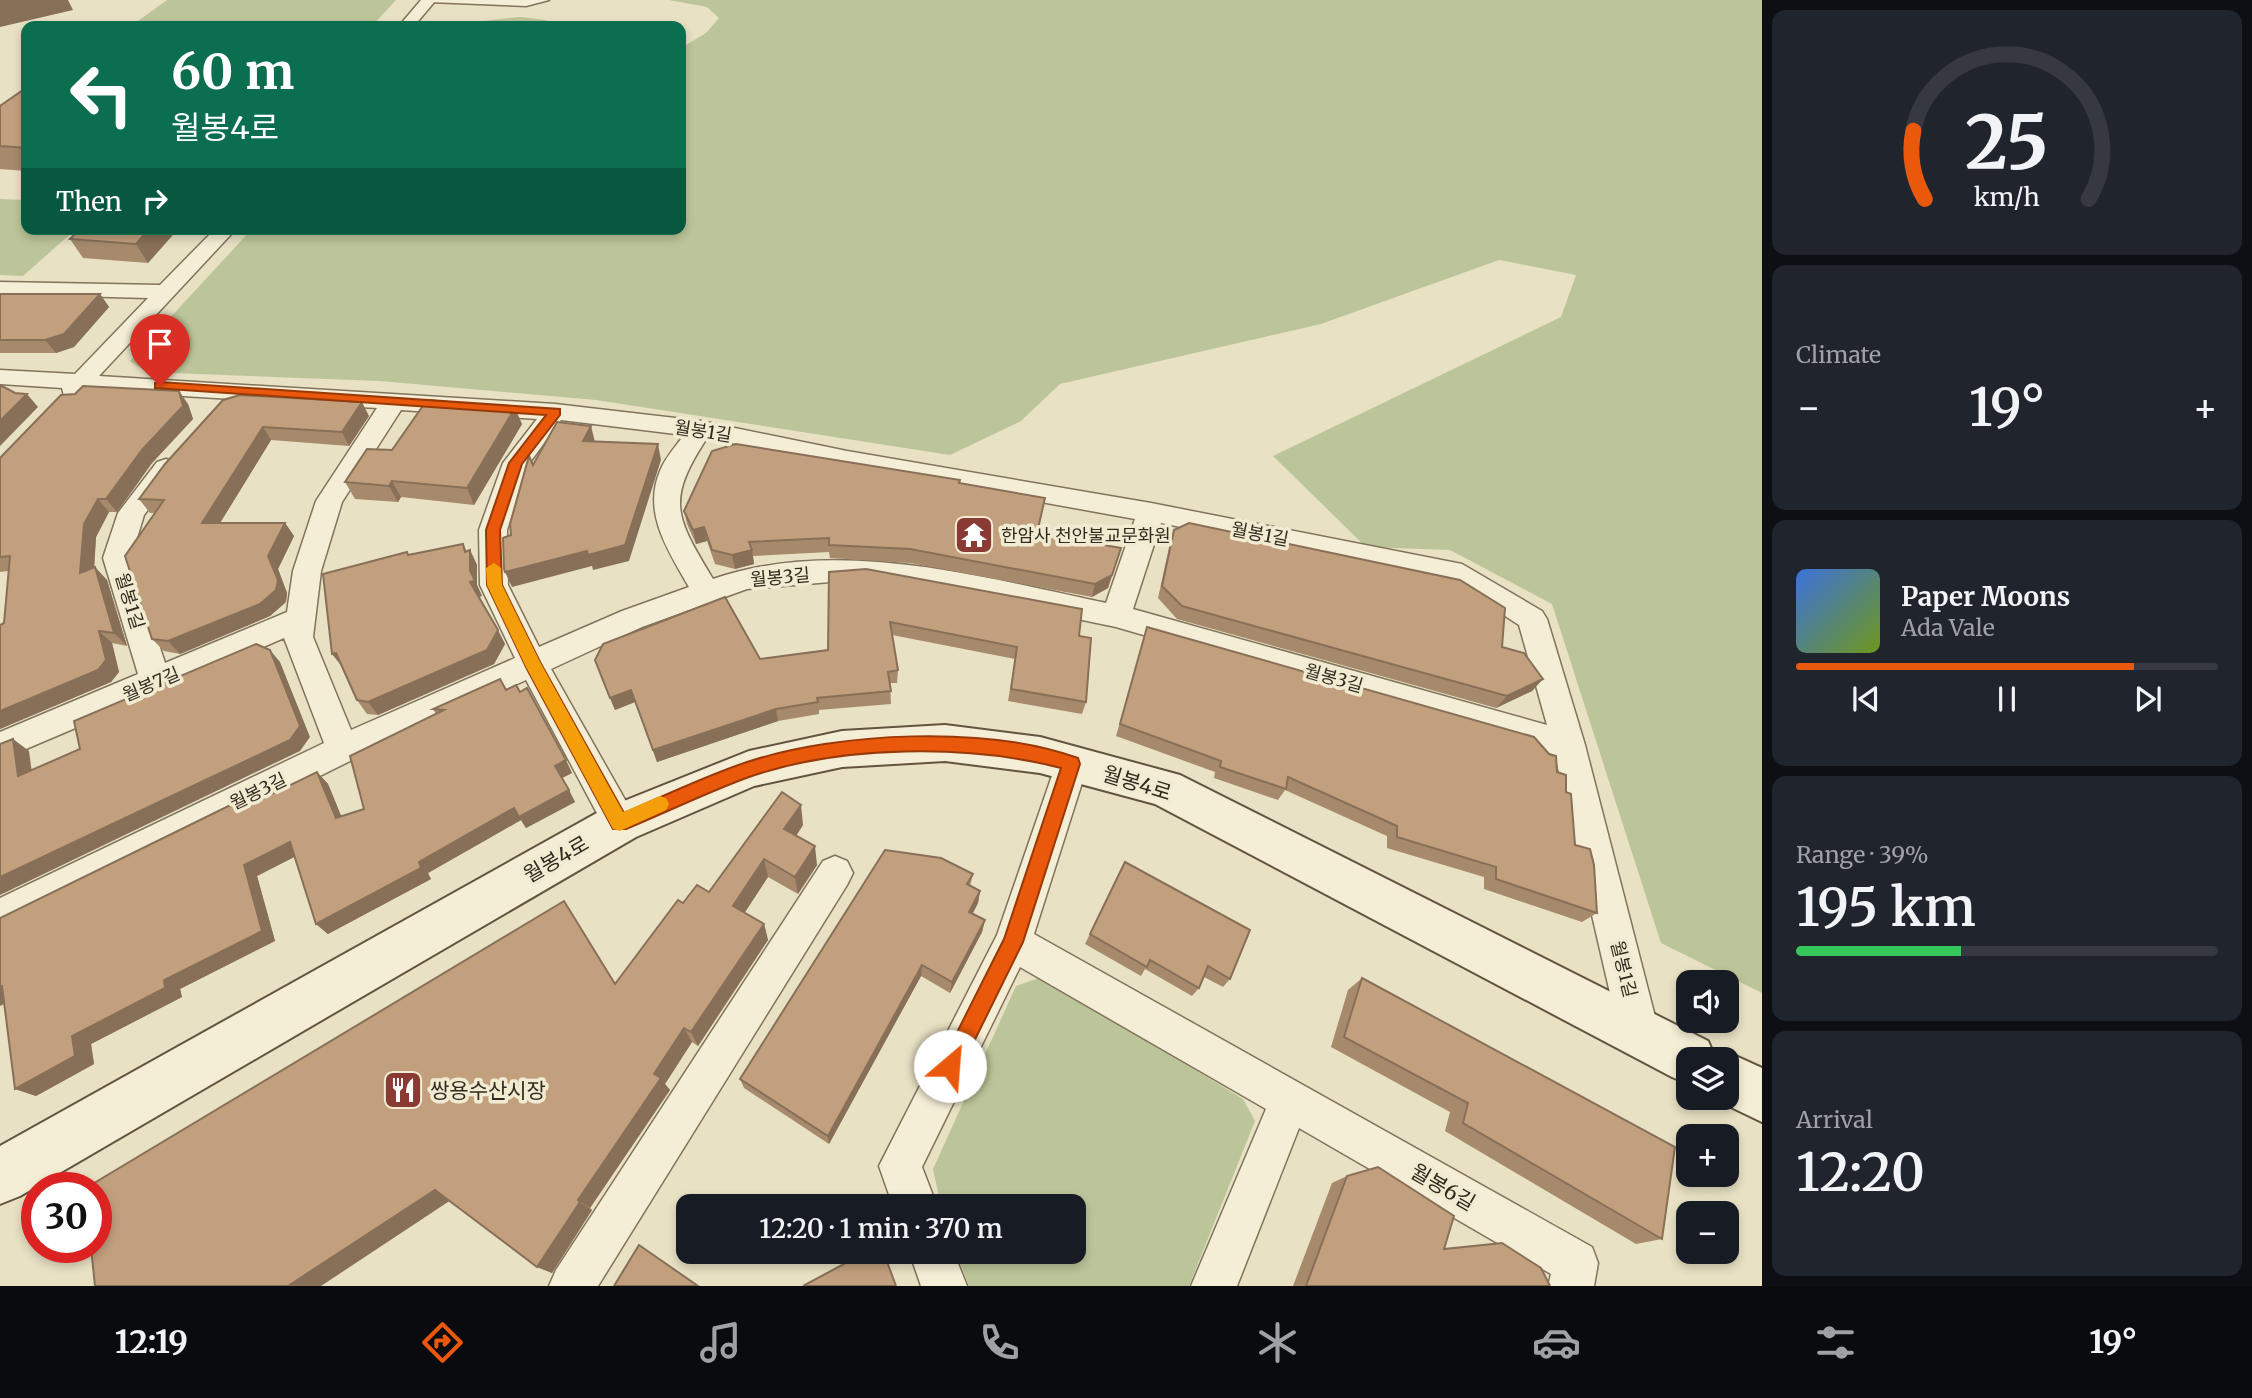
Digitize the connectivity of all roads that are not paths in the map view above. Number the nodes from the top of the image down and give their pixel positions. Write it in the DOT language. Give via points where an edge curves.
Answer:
graph roads {
  1 [pos="429,0"];
  2 [pos="545,0"];
  3 [pos="410,21"];
  4 [pos="220,235"];
  5 [pos="0,288"];
  6 [pos="167,292"];
  7 [pos="0,377"];
  8 [pos="82,381"];
  9 [pos="237,390"];
  10 [pos="395,400"];
  11 [pos="55,409"];
  12 [pos="555,412"];
  13 [pos="209,421"];
  14 [pos="701,429"];
  15 [pos="181,451"];
  16 [pos="1151,512"];
  17 [pos="707,593"];
  18 [pos="1116,616"];
  19 [pos="300,619"];
  20 [pos="533,665"];
  21 [pos="156,683"];
  22 [pos="1569,745"];
  23 [pos="0,746"];
  24 [pos="343,749"];
  25 [pos="1072,764"];
  26 [pos="620,823"];
  27 [pos="835,873"];
  28 [pos="0,917"];
  29 [pos="1013,942"];
  30 [pos="1639,1032"];
  31 [pos="1676,1052"];
  32 [pos="1739,1084"];
  33 [pos="1762,1096"];
  34 [pos="1290,1100"];
  35 [pos="0,1176"];
  36 [pos="911,1194"];
  37 [pos="936,1264"];
  38 [pos="572,1286"];
  39 [pos="944,1286"];
  40 [pos="1214,1286"];
  41 [pos="1571,1286"];
  1 -- 2 [label="lane" via="526,4"];
  1 -- 3 [label="street"];
  4 -- 6 [label="street"];
  5 -- 6 [label="street"];
  6 -- 8 [label="street"];
  7 -- 8 [label="street, 월봉1길"];
  8 -- 9 [label="street, 월봉1길"];
  8 -- 11 [label="street"];
  9 -- 10 [label="street, 월봉1길"];
  9 -- 13 [label="street"];
  10 -- 12 [label="street, 월봉1길"];
  10 -- 19 [label="street" via="329,502 307,571"];
  12 -- 14 [label="street, 월봉1길"];
  12 -- 20 [label="street" via="516,463 493,530 494,585"];
  14 -- 16 [label="street, 월봉1길" via="847,460"];
  14 -- 17 [label="street" via="672,472 664,508"];
  15 -- 21 [label="street, 월봉1길" via="131,513 117,558"];
  16 -- 18 [label="street"];
  16 -- 22 [label="street, 월봉1길" via="1462,575 1532,619"];
  17 -- 18 [label="street, 월봉3길" via="745,579 866,569"];
  17 -- 20 [label="street, 월봉3길" via="632,620"];
  18 -- 22 [label="street, 월봉3길"];
  19 -- 21 [label="street, 월봉7길"];
  19 -- 24 [label="street" via="298,637"];
  20 -- 24 [label="street, 월봉3길"];
  20 -- 26 [label="street"];
  21 -- 23 [label="street, 월봉7길"];
  22 -- 30 [label="street, 월봉1길"];
  24 -- 28 [label="street, 월봉3길"];
  25 -- 26 [label="street, 월봉4로" via="1040,755 945,743 842,748 749,769"];
  25 -- 29 [label="street"];
  25 -- 30 [label="street, 월봉4로" via="1165,788"];
  26 -- 35 [label="street, 월봉4로"];
  27 -- 38 [label="street"];
  29 -- 34 [label="street, 월봉6길"];
  29 -- 36 [label="street" via="901,1166"];
  30 -- 31 [label="street, 월봉4로"];
  32 -- 33 [label="street"];
  34 -- 40 [label="street"];
  34 -- 41 [label="street, 월봉6길" via="1576,1263"];
  37 -- 39 [label="street"];
}
